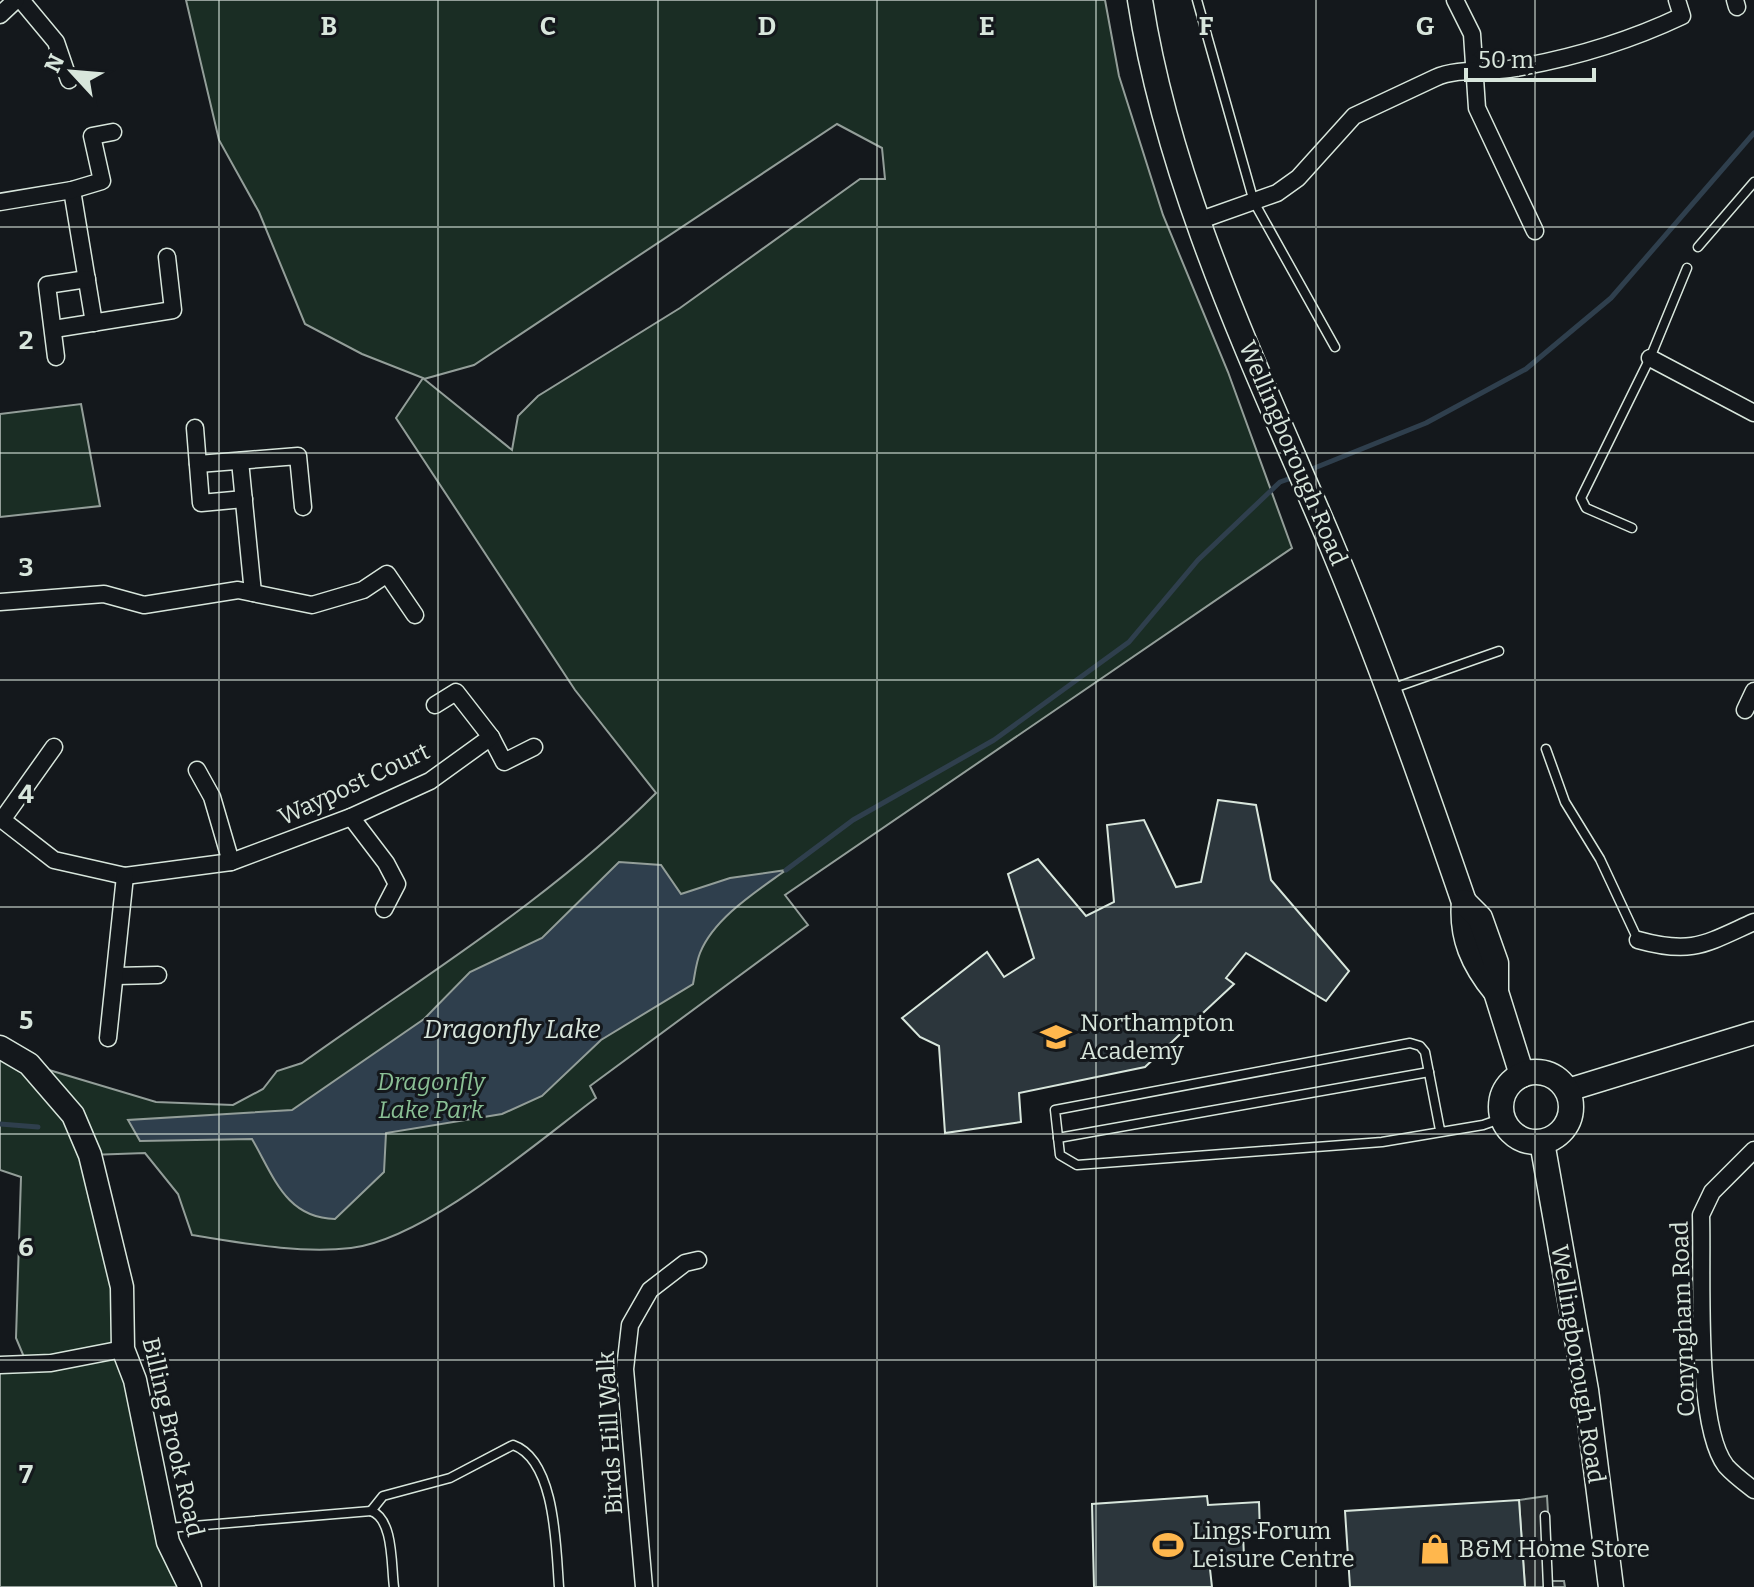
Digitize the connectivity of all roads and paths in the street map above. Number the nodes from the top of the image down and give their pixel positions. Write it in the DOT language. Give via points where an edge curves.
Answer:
graph roads {
  1 [pos="18,0"];
  2 [pos="1140,0"];
  3 [pos="1197,0"];
  4 [pos="1455,0"];
  5 [pos="1677,0"];
  6 [pos="0,15"];
  7 [pos="1474,73"];
  8 [pos="69,80"];
  9 [pos="113,132"];
  10 [pos="1754,182"];
  11 [pos="72,190"];
  12 [pos="0,202"];
  13 [pos="1254,202"];
  14 [pos="1198,221"];
  15 [pos="1535,231"];
  16 [pos="1698,247"];
  17 [pos="167,257"];
  18 [pos="1687,268"];
  19 [pos="87,279"];
  20 [pos="94,323"];
  21 [pos="54,329"];
  22 [pos="1335,347"];
  23 [pos="56,357"];
  24 [pos="1650,358"];
  25 [pos="1753,410"];
  26 [pos="195,428"];
  27 [pos="240,461"];
  28 [pos="198,464"];
  29 [pos="244,499"];
  30 [pos="303,507"];
  31 [pos="1632,528"];
  32 [pos="253,593"];
  33 [pos="0,602"];
  34 [pos="415,615"];
  35 [pos="1499,651"];
  36 [pos="1391,689"];
  37 [pos="1754,691"];
  38 [pos="435,705"];
  39 [pos="1745,710"];
  40 [pos="491,737"];
  41 [pos="54,747"];
  42 [pos="534,747"];
  43 [pos="1546,749"];
  44 [pos="197,770"];
  45 [pos="351,817"];
  46 [pos="1,819"];
  47 [pos="231,862"];
  48 [pos="125,876"];
  49 [pos="384,909"];
  50 [pos="1754,922"];
  51 [pos="1638,940"];
  52 [pos="158,975"];
  53 [pos="116,976"];
  54 [pos="1754,1033"];
  55 [pos="108,1038"];
  56 [pos="0,1047"];
  57 [pos="1429,1072"];
  58 [pos="1522,1075"];
  59 [pos="1568,1090"];
  60 [pos="1503,1118"];
  61 [pos="1440,1130"];
  62 [pos="1058,1138"];
  63 [pos="1542,1142"];
  64 [pos="1754,1150"];
  65 [pos="698,1260"];
  66 [pos="123,1349"];
  67 [pos="0,1365"];
  68 [pos="1754,1490"];
  69 [pos="371,1511"];
  70 [pos="1545,1516"];
  71 [pos="166,1529"];
  72 [pos="190,1587"];
  73 [pos="394,1587"];
  74 [pos="559,1587"];
  75 [pos="644,1587"];
  76 [pos="1548,1587"];
  77 [pos="1611,1587"];
  1 -- 6 [label="street"];
  1 -- 8 [label="street" via="56,42"];
  2 -- 14 [label="main road, Wellingborough Road" via="1169,138"];
  3 -- 13 [label="lane"];
  4 -- 7 [label="street" via="1472,34"];
  5 -- 7 [label="street" via="1682,16 1626,42"];
  7 -- 13 [label="street" via="1445,73 1354,116 1298,178"];
  7 -- 15 [label="street" via="1477,108"];
  9 -- 11 [label="street" via="92,136 102,181"];
  10 -- 16 [label="lane"];
  11 -- 12 [label="street"];
  11 -- 19 [label="street"];
  13 -- 14 [label="street"];
  13 -- 22 [label="lane"];
  14 -- 36 [label="main road, Wellingborough Road"];
  17 -- 20 [label="street" via="173,310"];
  18 -- 24 [label="lane"];
  19 -- 20 [label="street"];
  19 -- 21 [label="street" via="47,285"];
  20 -- 21 [label="street"];
  21 -- 23 [label="street"];
  24 -- 25 [label="street"];
  24 -- 31 [label="lane" via="1581,498 1586,508"];
  26 -- 28 [label="street"];
  27 -- 28 [label="street"];
  27 -- 29 [label="street"];
  27 -- 30 [label="street" via="298,456"];
  28 -- 29 [label="street" via="201,503"];
  29 -- 32 [label="street"];
  32 -- 33 [label="street" via="238,590 144,605 104,594"];
  32 -- 34 [label="street" via="312,605 363,590 387,574"];
  35 -- 36 [label="lane"];
  36 -- 58 [label="main road, Wellingborough Road" via="1464,902 1482,924 1496,963 1496,992"];
  37 -- 39 [label="street"];
  38 -- 40 [label="street, Waypost Court" via="456,692"];
  40 -- 42 [label="street, Waypost Court" via="504,762"];
  40 -- 45 [label="street, Waypost Court" via="430,781"];
  41 -- 46 [label="street"];
  43 -- 51 [label="lane" via="1565,802 1600,859"];
  44 -- 47 [label="street" via="212,797"];
  45 -- 47 [label="street, Waypost Court"];
  45 -- 49 [label="street" via="397,884"];
  46 -- 48 [label="street" via="54,860"];
  47 -- 48 [label="street, Waypost Court"];
  48 -- 53 [label="street"];
  50 -- 51 [label="street" via="1681,950"];
  52 -- 53 [label="street"];
  53 -- 55 [label="street"];
  54 -- 59 [label="street"];
  56 -- 66 [label="street, Billing Brook Road" via="29,1064 73,1115 90,1155 122,1287"];
  57 -- 61 [label="lane"];
  57 -- 62 [label="lane"];
  57 -- 62 [label="lane" via="1425,1052 1410,1043 1055,1110"];
  58 -- 59 [label="main road" via="1548,1073"];
  58 -- 60 [label="main road" via="1502,1097"];
  59 -- 63 [label="main road" via="1568,1123 1553,1139"];
  60 -- 61 [label="lane"];
  60 -- 63 [label="main road" via="1518,1137"];
  61 -- 62 [label="lane" via="1382,1142 1077,1165 1060,1155"];
  63 -- 77 [label="main road, Wellingborough Road" via="1586,1390"];
  64 -- 68 [label="street, Conyngham Road" via="1712,1192 1701,1215 1711,1428 1725,1464"];
  65 -- 75 [label="street, Birds Hill Walk" via="685,1263 650,1290 630,1325 625,1369"];
  66 -- 67 [label="street" via="51,1363"];
  66 -- 71 [label="street, Billing Brook Road" via="135,1380"];
  69 -- 71 [label="lane"];
  69 -- 73 [label="lane" via="385,1525"];
  69 -- 74 [label="lane" via="383,1496 450,1478 513,1445 523,1448 551,1503"];
  70 -- 76 [label="lane"];
  71 -- 72 [label="street, Billing Brook Road"];
}
